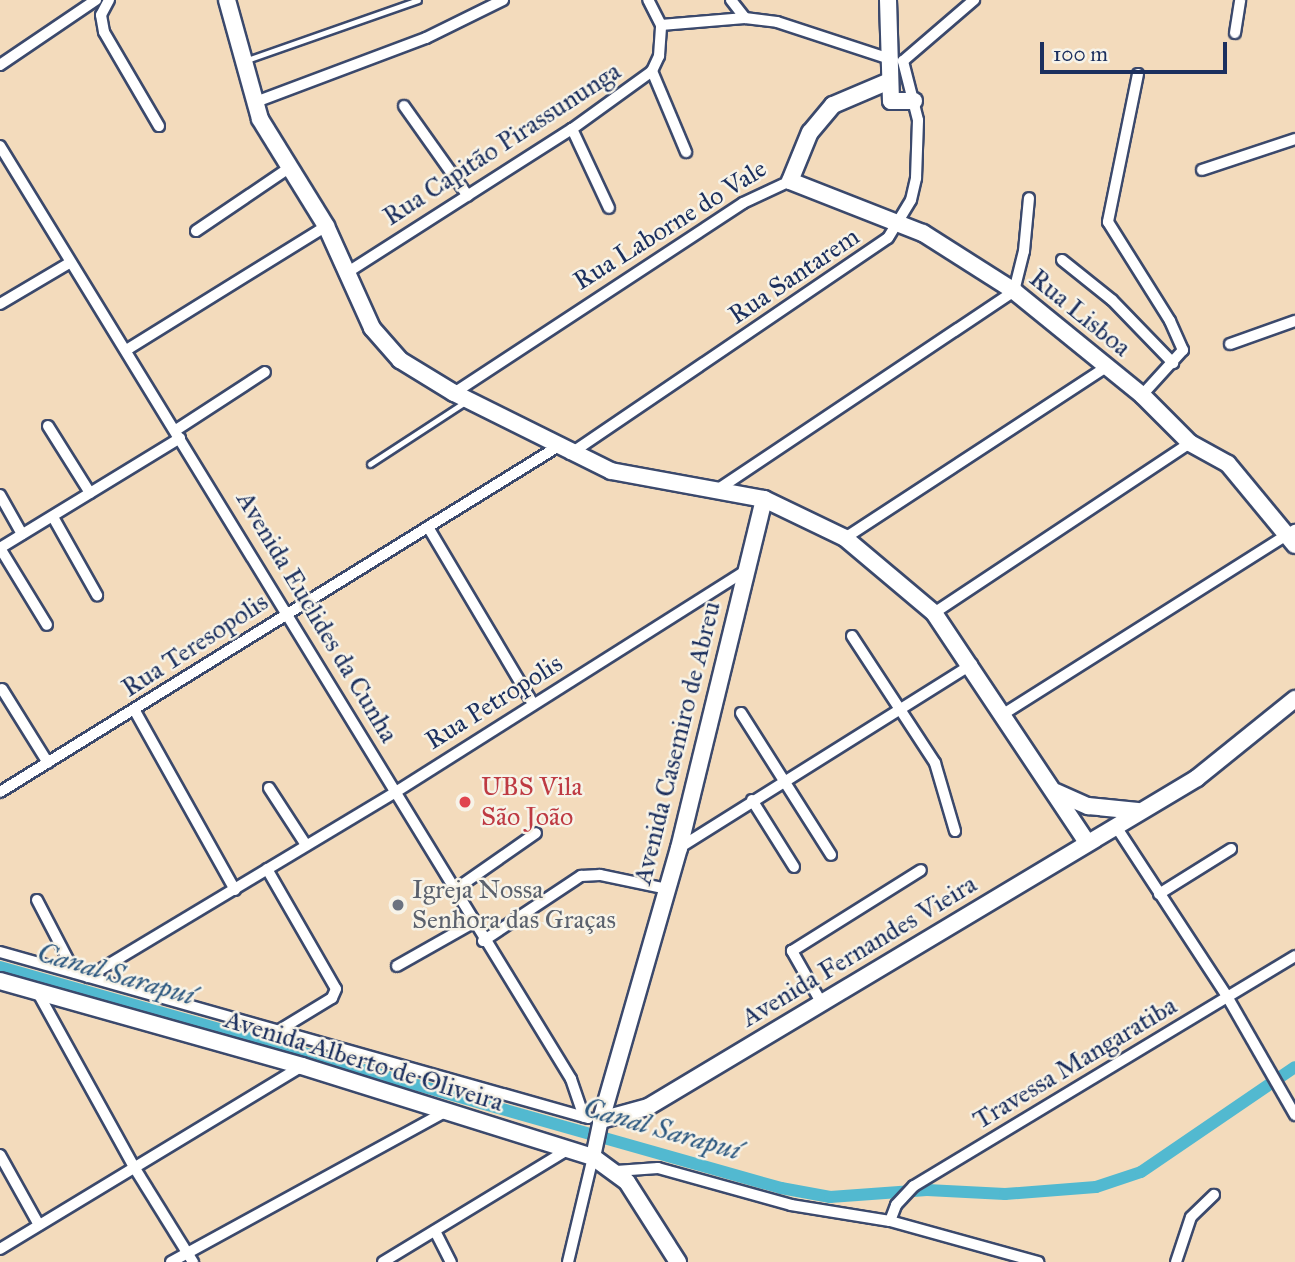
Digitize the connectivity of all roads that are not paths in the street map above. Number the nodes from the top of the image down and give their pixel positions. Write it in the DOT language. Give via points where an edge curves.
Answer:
graph roads {
  1 [pos="96,0"];
  2 [pos="109,0"];
  3 [pos="227,0"];
  4 [pos="418,0"];
  5 [pos="503,0"];
  6 [pos="649,0"];
  7 [pos="731,0"];
  8 [pos="888,0"];
  9 [pos="974,0"];
  10 [pos="1240,0"];
  11 [pos="745,18"];
  12 [pos="661,25"];
  13 [pos="1235,33"];
  14 [pos="886,58"];
  15 [pos="903,61"];
  16 [pos="241,62"];
  17 [pos="0,65"];
  18 [pos="652,71"];
  19 [pos="1138,74"];
  20 [pos="887,82"];
  21 [pos="914,101"];
  22 [pos="253,103"];
  23 [pos="404,106"];
  24 [pos="159,126"];
  25 [pos="572,129"];
  26 [pos="1295,139"];
  27 [pos="0,146"];
  28 [pos="686,152"];
  29 [pos="289,168"];
  30 [pos="1202,170"];
  31 [pos="790,181"];
  32 [pos="468,196"];
  33 [pos="1029,198"];
  34 [pos="609,208"];
  35 [pos="899,225"];
  36 [pos="326,226"];
  37 [pos="196,231"];
  38 [pos="1062,260"];
  39 [pos="71,262"];
  40 [pos="348,272"];
  41 [pos="1014,291"];
  42 [pos="0,304"];
  43 [pos="1295,321"];
  44 [pos="1230,344"];
  45 [pos="128,349"];
  46 [pos="1173,363"];
  47 [pos="1106,367"];
  48 [pos="265,372"];
  49 [pos="1142,395"];
  50 [pos="461,396"];
  51 [pos="48,426"];
  52 [pos="178,434"];
  53 [pos="1190,443"];
  54 [pos="564,451"];
  55 [pos="370,464"];
  56 [pos="720,488"];
  57 [pos="90,493"];
  58 [pos="0,495"];
  59 [pos="764,499"];
  60 [pos="53,517"];
  61 [pos="428,527"];
  62 [pos="22,534"];
  63 [pos="1292,536"];
  64 [pos="845,538"];
  65 [pos="0,548"];
  66 [pos="743,572"];
  67 [pos="97,595"];
  68 [pos="934,613"];
  69 [pos="286,615"];
  70 [pos="47,625"];
  71 [pos="852,636"];
  72 [pos="972,664"];
  73 [pos="2,689"];
  74 [pos="1295,699"];
  75 [pos="533,704"];
  76 [pos="135,711"];
  77 [pos="901,711"];
  78 [pos="741,713"];
  79 [pos="1005,713"];
  80 [pos="48,763"];
  81 [pos="786,780"];
  82 [pos="270,788"];
  83 [pos="1054,790"];
  84 [pos="0,792"];
  85 [pos="394,793"];
  86 [pos="752,800"];
  87 [pos="1138,811"];
  88 [pos="1115,825"];
  89 [pos="955,831"];
  90 [pos="536,833"];
  91 [pos="1087,842"];
  92 [pos="306,845"];
  93 [pos="679,848"];
  94 [pos="1231,849"];
  95 [pos="831,855"];
  96 [pos="794,867"];
  97 [pos="267,869"];
  98 [pos="921,870"];
  99 [pos="667,889"];
  100 [pos="235,890"];
  101 [pos="453,891"];
  102 [pos="1159,894"];
  103 [pos="37,900"];
  104 [pos="473,923"];
  105 [pos="483,941"];
  106 [pos="0,952"];
  107 [pos="1295,956"];
  108 [pos="397,966"];
  109 [pos="75,974"];
  110 [pos="88,977"];
  111 [pos="0,981"];
  112 [pos="38,993"];
  113 [pos="1228,998"];
  114 [pos="821,1002"];
  115 [pos="278,1031"];
  116 [pos="302,1066"];
  117 [pos="447,1111"];
  118 [pos="1295,1115"];
  119 [pos="584,1117"];
  120 [pos="600,1124"];
  121 [pos="569,1149"];
  122 [pos="594,1152"];
  123 [pos="0,1155"];
  124 [pos="134,1167"];
  125 [pos="616,1171"];
  126 [pos="1214,1195"];
  127 [pos="890,1221"];
  128 [pos="39,1225"];
  129 [pos="435,1231"];
  130 [pos="0,1249"];
  131 [pos="190,1257"];
  132 [pos="171,1262"];
  133 [pos="383,1262"];
  134 [pos="451,1262"];
  135 [pos="568,1262"];
  136 [pos="678,1262"];
  137 [pos="1038,1262"];
  138 [pos="1176,1262"];
  1 -- 17 [label="street"];
  2 -- 24 [label="street" via="101,15 104,32"];
  3 -- 16 [label="main road"];
  4 -- 16 [label="lane"];
  5 -- 22 [label="street" via="426,37"];
  6 -- 12 [label="street"];
  7 -- 11 [label="street"];
  8 -- 14 [label="main road"];
  9 -- 15 [label="street"];
  10 -- 13 [label="street"];
  11 -- 12 [label="street"];
  11 -- 14 [label="street" via="777,22"];
  12 -- 18 [label="street, Rua Capitão Pirassununga" via="659,56"];
  14 -- 15 [label="street"];
  14 -- 20 [label="main road"];
  15 -- 21 [label="street, Rua Santarem"];
  16 -- 22 [label="main road"];
  18 -- 25 [label="street, Rua Capitão Pirassununga"];
  18 -- 28 [label="street"];
  19 -- 46 [label="street" via="1108,222 1182,345"];
  20 -- 21 [label="main road" via="893,104"];
  20 -- 31 [label="main road, Rua Laborne do Vale" via="832,105 810,132"];
  21 -- 35 [label="street, Rua Santarem" via="919,137 916,178"];
  22 -- 29 [label="main road"];
  23 -- 32 [label="street"];
  25 -- 32 [label="street, Rua Capitão Pirassununga"];
  25 -- 34 [label="street"];
  26 -- 30 [label="street"];
  27 -- 39 [label="street, Avenida Euclides da Cunha"];
  29 -- 36 [label="main road"];
  29 -- 37 [label="street"];
  31 -- 35 [label="main road, Rua Lisboa"];
  31 -- 50 [label="street, Rua Laborne do Vale" via="743,203"];
  32 -- 40 [label="street, Rua Capitão Pirassununga"];
  33 -- 41 [label="street" via="1024,251"];
  35 -- 41 [label="main road, Rua Lisboa" via="943,244"];
  35 -- 54 [label="street, Rua Santarem" via="874,251"];
  36 -- 40 [label="main road"];
  36 -- 45 [label="street"];
  38 -- 46 [label="street" via="1112,300"];
  39 -- 42 [label="street"];
  39 -- 45 [label="street, Avenida Euclides da Cunha"];
  40 -- 50 [label="main road" via="383,344 400,360"];
  41 -- 47 [label="main road, Rua Lisboa"];
  41 -- 56 [label="street"];
  43 -- 44 [label="street"];
  45 -- 52 [label="street, Avenida Euclides da Cunha"];
  46 -- 49 [label="street"];
  47 -- 49 [label="main road, Rua Lisboa"];
  47 -- 64 [label="street"];
  48 -- 52 [label="street"];
  49 -- 53 [label="main road, Rua Lisboa"];
  50 -- 54 [label="main road"];
  50 -- 55 [label="lane"];
  51 -- 57 [label="street"];
  52 -- 57 [label="street"];
  52 -- 69 [label="street, Avenida Euclides da Cunha"];
  53 -- 63 [label="main road, Rua Lisboa" via="1228,464"];
  53 -- 68 [label="street"];
  54 -- 56 [label="main road" via="630,476"];
  54 -- 61 [label="street, Rua Teresopolis"];
  56 -- 59 [label="main road"];
  57 -- 60 [label="street"];
  58 -- 62 [label="street"];
  59 -- 64 [label="main road"];
  59 -- 66 [label="main road, Avenida Casemiro de Abreu"];
  60 -- 62 [label="street"];
  60 -- 67 [label="street"];
  61 -- 69 [label="street, Rua Teresopolis"];
  61 -- 75 [label="street"];
  62 -- 65 [label="street"];
  63 -- 79 [label="street"];
  64 -- 68 [label="main road"];
  65 -- 70 [label="street"];
  66 -- 75 [label="street, Rua Petropolis"];
  66 -- 93 [label="main road, Avenida Casemiro de Abreu"];
  68 -- 72 [label="main road"];
  69 -- 76 [label="street, Rua Teresopolis"];
  69 -- 85 [label="street, Avenida Euclides da Cunha"];
  71 -- 77 [label="street"];
  72 -- 77 [label="street"];
  72 -- 79 [label="main road"];
  73 -- 80 [label="street"];
  74 -- 87 [label="main road, Avenida Fernandes Vieira" via="1197,778"];
  75 -- 85 [label="street, Rua Petropolis"];
  76 -- 80 [label="street, Rua Teresopolis"];
  76 -- 100 [label="street"];
  77 -- 81 [label="street"];
  77 -- 89 [label="street" via="935,763"];
  78 -- 81 [label="street"];
  79 -- 83 [label="main road"];
  80 -- 84 [label="street, Rua Teresopolis"];
  81 -- 86 [label="street"];
  81 -- 95 [label="street"];
  82 -- 92 [label="street"];
  83 -- 87 [label="main road" via="1088,806"];
  83 -- 91 [label="main road"];
  85 -- 92 [label="street, Rua Petropolis"];
  85 -- 101 [label="street, Avenida Euclides da Cunha"];
  86 -- 93 [label="street"];
  86 -- 96 [label="street"];
  87 -- 88 [label="main road, Avenida Fernandes Vieira"];
  88 -- 91 [label="main road, Avenida Fernandes Vieira"];
  88 -- 102 [label="street"];
  90 -- 101 [label="street"];
  91 -- 114 [label="main road, Avenida Fernandes Vieira"];
  92 -- 97 [label="street, Rua Petropolis"];
  93 -- 99 [label="main road, Avenida Casemiro de Abreu"];
  94 -- 102 [label="street"];
  97 -- 100 [label="street, Rua Petropolis"];
  97 -- 115 [label="street" via="335,989 332,998"];
  98 -- 114 [label="street" via="792,951"];
  99 -- 105 [label="street" via="600,875 581,876"];
  99 -- 120 [label="main road, Avenida Casemiro de Abreu"];
  100 -- 110 [label="street, Rua Petropolis"];
  101 -- 104 [label="street, Avenida Euclides da Cunha"];
  102 -- 113 [label="street"];
  103 -- 109 [label="street"];
  104 -- 105 [label="street, Avenida Euclides da Cunha"];
  104 -- 108 [label="street"];
  105 -- 119 [label="street, Avenida Euclides da Cunha" via="570,1079"];
  106 -- 109 [label="street"];
  107 -- 113 [label="street, Travessa Mangaratiba"];
  109 -- 110 [label="street"];
  110 -- 115 [label="street"];
  111 -- 112 [label="main road, Avenida Alberto de Oliveira"];
  112 -- 116 [label="main road, Avenida Alberto de Oliveira"];
  112 -- 124 [label="street"];
  113 -- 118 [label="street"];
  113 -- 127 [label="street, Travessa Mangaratiba" via="914,1186 900,1199"];
  114 -- 120 [label="main road, Avenida Fernandes Vieira" via="648,1107"];
  115 -- 119 [label="street"];
  116 -- 117 [label="main road, Avenida Alberto de Oliveira"];
  116 -- 124 [label="street"];
  117 -- 121 [label="main road, Avenida Alberto de Oliveira"];
  117 -- 131 [label="street"];
  119 -- 120 [label="street"];
  120 -- 122 [label="street"];
  121 -- 122 [label="main road, Avenida Alberto de Oliveira"];
  121 -- 129 [label="street"];
  122 -- 125 [label="main road"];
  122 -- 135 [label="street"];
  123 -- 128 [label="street"];
  124 -- 128 [label="street"];
  124 -- 131 [label="street"];
  125 -- 127 [label="street" via="658,1168 791,1205"];
  125 -- 136 [label="main road" via="642,1202"];
  126 -- 138 [label="street" via="1191,1217"];
  127 -- 137 [label="street"];
  128 -- 130 [label="street"];
  129 -- 133 [label="street"];
  129 -- 134 [label="street"];
  131 -- 132 [label="street"];
}
